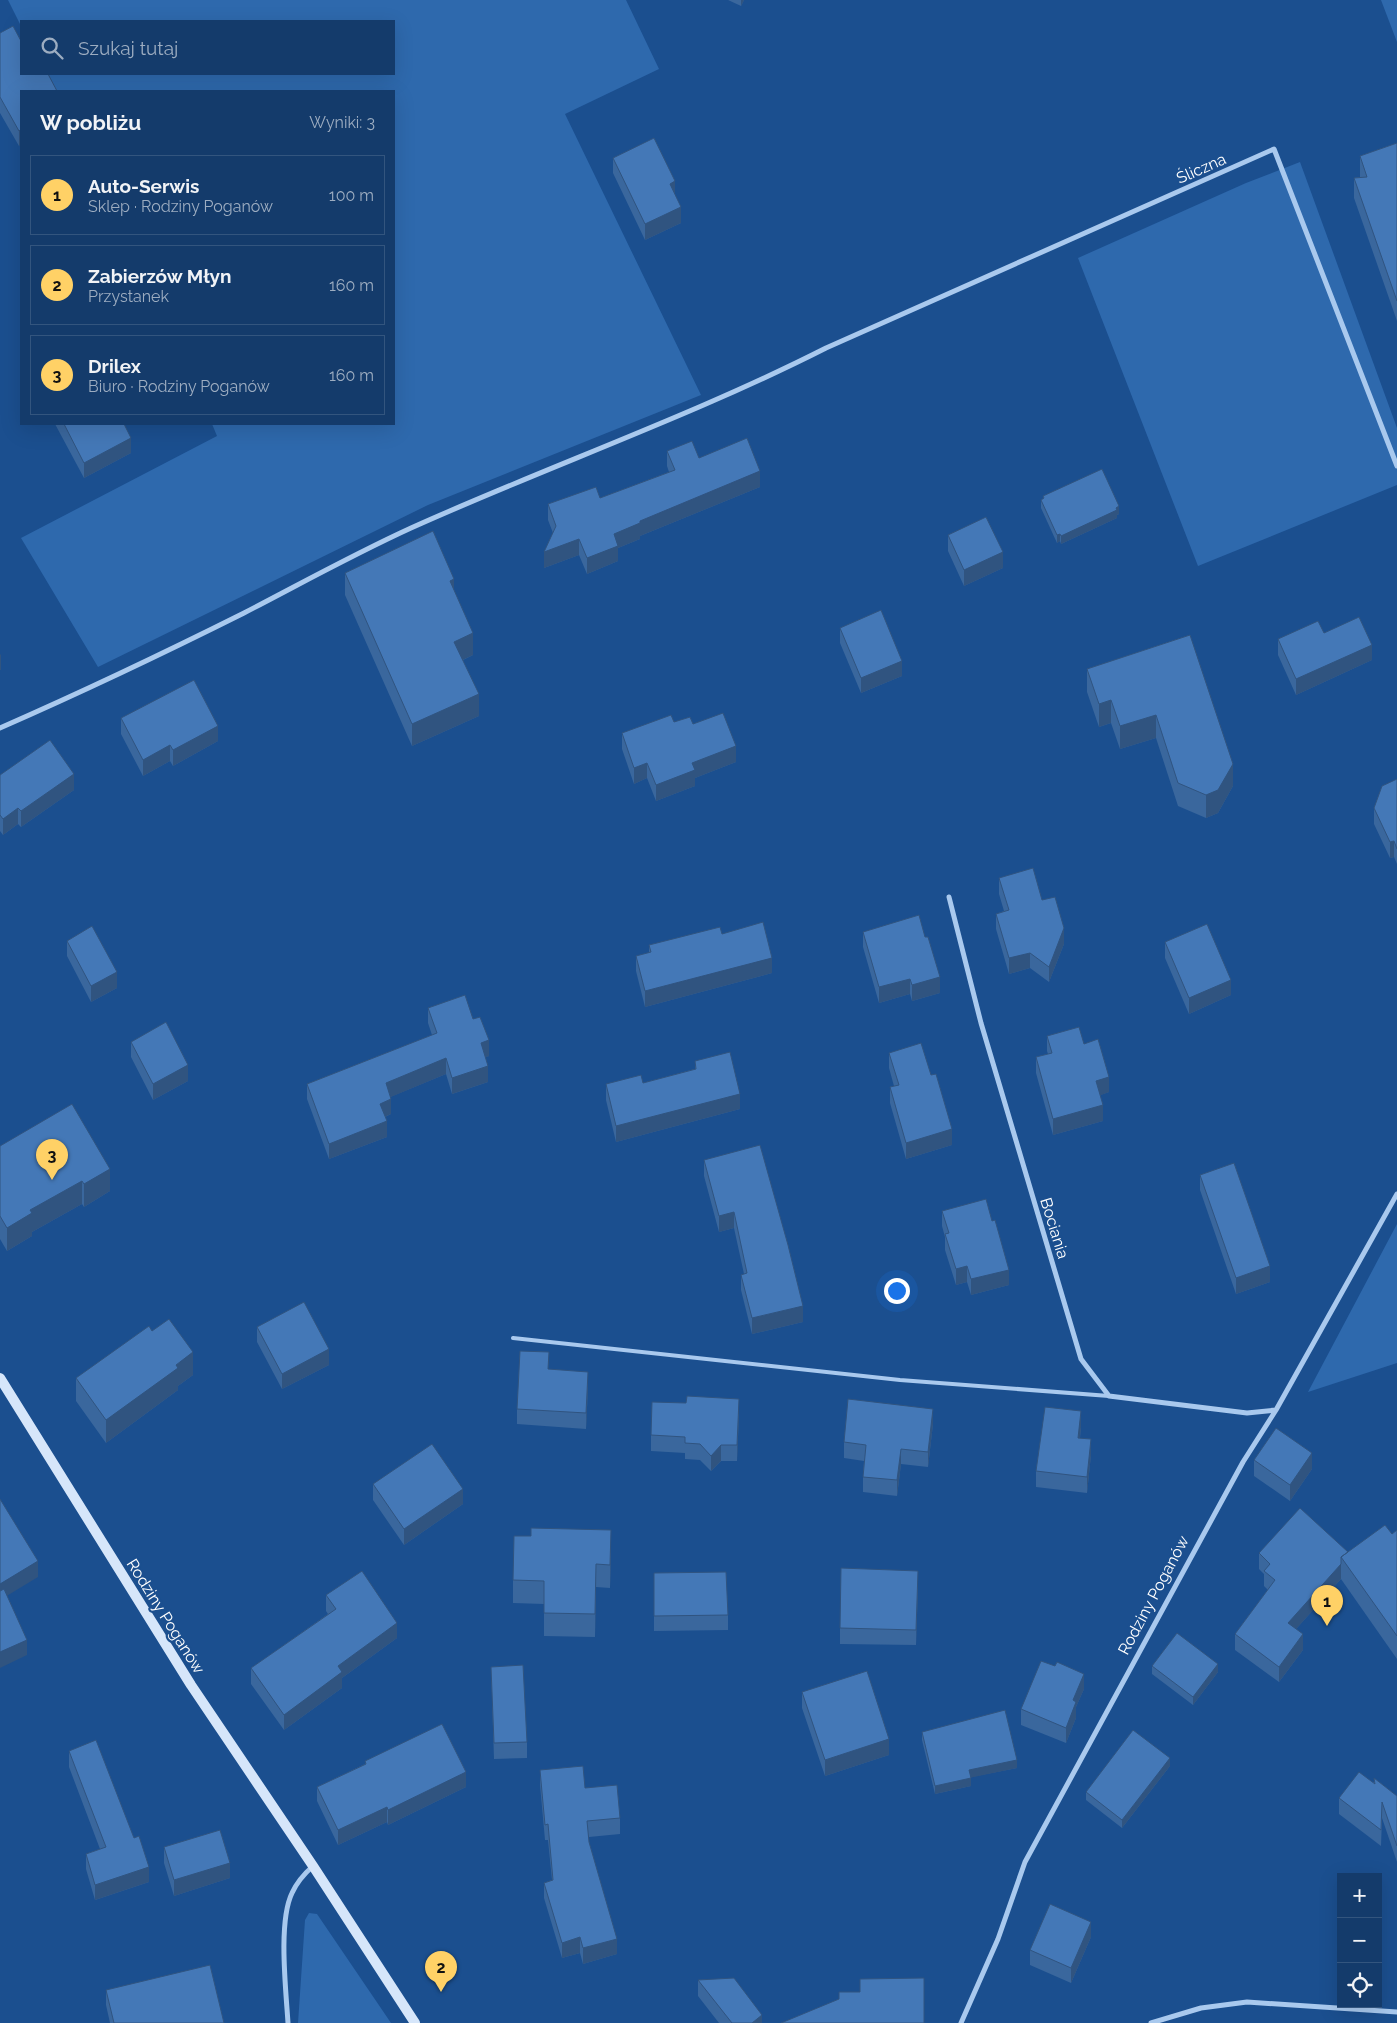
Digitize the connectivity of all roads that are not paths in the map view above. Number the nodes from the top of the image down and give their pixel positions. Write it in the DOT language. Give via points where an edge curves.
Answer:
graph roads {
  1 [pos="1397,466"];
  2 [pos="0,728"];
  3 [pos="949,897"];
  4 [pos="1397,1194"];
  5 [pos="513,1338"];
  6 [pos="0,1378"];
  7 [pos="1109,1396"];
  8 [pos="1276,1410"];
  9 [pos="313,1866"];
  10 [pos="1397,2012"];
  11 [pos="288,2023"];
  12 [pos="415,2023"];
  13 [pos="961,2023"];
  14 [pos="1151,2023"];
  1 -- 2 [label="street, Śliczna" via="1274,149 826,348 763,380 488,493 385,540 86,690"];
  3 -- 7 [label="street, Bociania" via="981,1023 1081,1359"];
  4 -- 8 [label="street, Rodziny Poganów"];
  5 -- 7 [label="lane" via="900,1380"];
  6 -- 9 [label="street, Rodziny Poganów" via="191,1685"];
  7 -- 8 [label="street" via="1247,1412"];
  8 -- 13 [label="street, Rodziny Poganów" via="1243,1462 1025,1862 998,1939"];
  9 -- 11 [label="street" via="299,1879 291,1894 287,1913 284,1953"];
  9 -- 12 [label="street, Rodziny Poganów"];
  10 -- 14 [label="street" via="1247,2002 1201,2008"];
}
